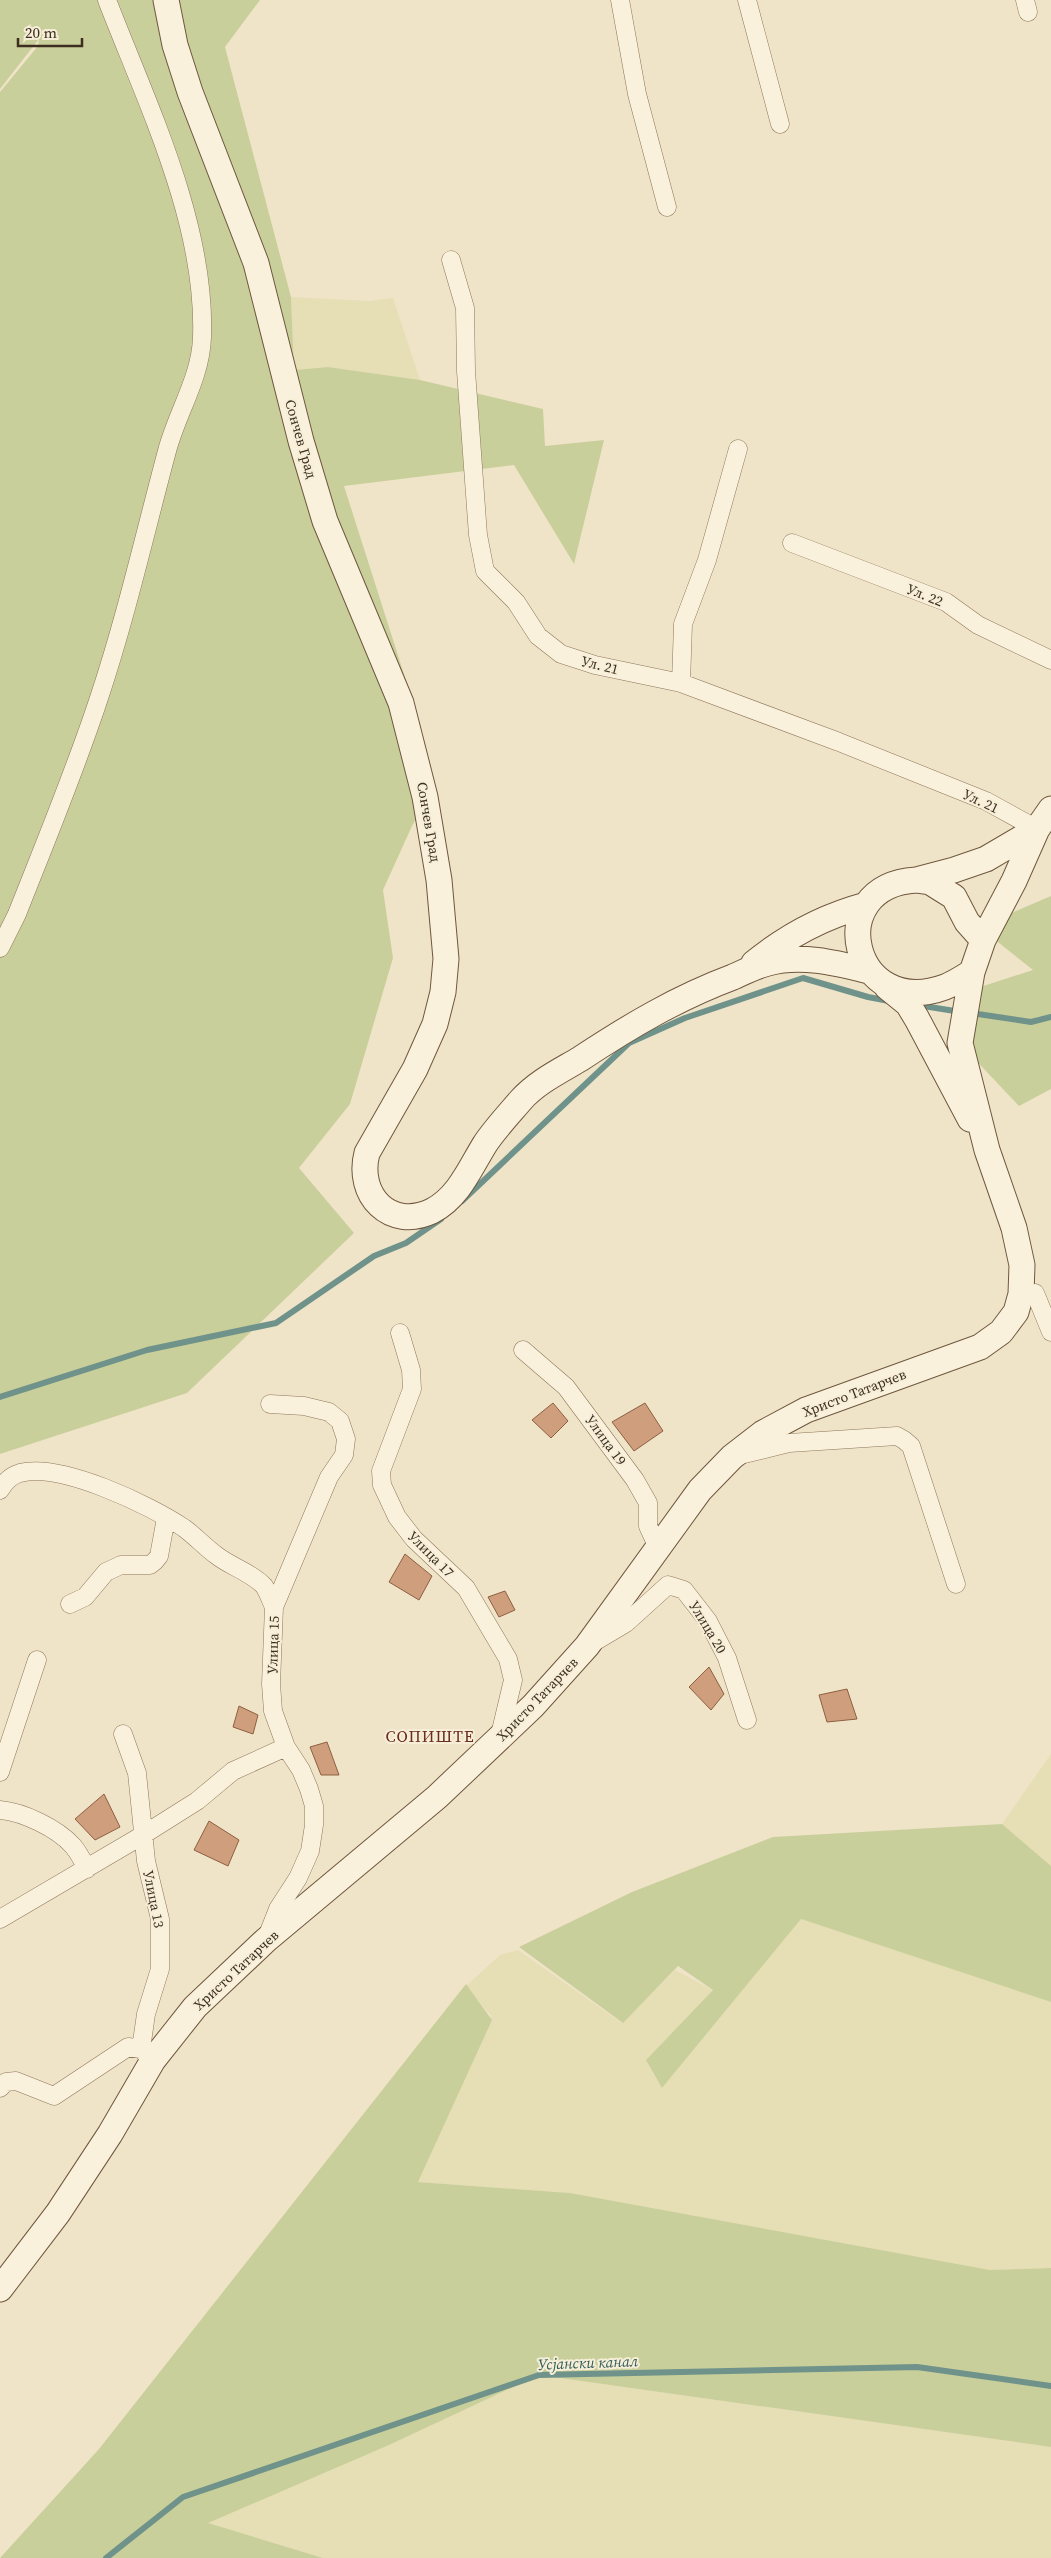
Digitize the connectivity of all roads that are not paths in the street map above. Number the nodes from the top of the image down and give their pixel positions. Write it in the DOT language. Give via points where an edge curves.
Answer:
graph roads {
  1 [pos="108,0"];
  2 [pos="166,0"];
  3 [pos="620,0"];
  4 [pos="746,0"];
  5 [pos="780,124"];
  6 [pos="668,207"];
  7 [pos="451,260"];
  8 [pos="738,449"];
  9 [pos="792,543"];
  10 [pos="1051,660"];
  11 [pos="680,683"];
  12 [pos="1051,809"];
  13 [pos="1037,829"];
  14 [pos="916,880"];
  15 [pos="866,905"];
  16 [pos="983,940"];
  17 [pos="0,948"];
  18 [pos="743,972"];
  19 [pos="972,972"];
  20 [pos="876,977"];
  21 [pos="986,1150"];
  22 [pos="1036,1294"];
  23 [pos="1051,1332"];
  24 [pos="400,1333"];
  25 [pos="523,1350"];
  26 [pos="270,1404"];
  27 [pos="732,1457"];
  28 [pos="0,1490"];
  29 [pos="166,1518"];
  30 [pos="659,1550"];
  31 [pos="956,1584"];
  32 [pos="70,1604"];
  33 [pos="274,1607"];
  34 [pos="587,1646"];
  35 [pos="37,1660"];
  36 [pos="748,1720"];
  37 [pos="123,1734"];
  38 [pos="498,1740"];
  39 [pos="286,1747"];
  40 [pos="0,1772"];
  41 [pos="0,1810"];
  42 [pos="143,1835"];
  43 [pos="87,1869"];
  44 [pos="0,1919"];
  45 [pos="266,1940"];
  46 [pos="147,2054"];
  47 [pos="0,2088"];
  48 [pos="0,2289"];
  1 -- 17 [label="street" via="186,213 198,275 202,336 199,366 168,447 100,698 17,914"];
  2 -- 18 [label="main road, Сончев Град" via="190,92 256,263 301,441 325,521 401,703 426,797 442,909 446,959 443,992 435,1024 415,1068 367,1153 363,1167 364,1182 374,1200 390,1213 408,1217 432,1211 458,1190 486,1142 541,1082 690,993"];
  3 -- 6 [label="street" via="637,94"];
  4 -- 5 [label="street"];
  7 -- 11 [label="street, Ул. 21" via="466,308 466,371 478,535 485,570 516,602 538,636 561,654 595,665"];
  8 -- 11 [label="street" via="707,560 683,624"];
  9 -- 10 [label="street, Ул. 22" via="946,602 978,625"];
  11 -- 13 [label="street, Ул. 21" via="986,801"];
  12 -- 13 [label="main road"];
  13 -- 14 [label="main road" via="986,858"];
  13 -- 16 [label="main road"];
  14 -- 15 [label="main road" via="893,884 878,892"];
  14 -- 16 [label="main road" via="930,882 954,897"];
  15 -- 18 [label="main road" via="839,912 798,933"];
  15 -- 20 [label="main road" via="859,924 858,945"];
  16 -- 19 [label="main road"];
  18 -- 20 [label="main road" via="768,963 824,961"];
  19 -- 20 [label="main road" via="945,987 914,992 898,990"];
  19 -- 21 [label="main road, Христо Татарчев" via="960,1043"];
  20 -- 21 [label="main road, Христо Татарчев" via="908,1004"];
  21 -- 22 [label="main road, Христо Татарчев" via="1014,1228 1022,1265"];
  22 -- 23 [label="street"];
  22 -- 27 [label="main road, Христо Татарчев" via="1016,1312 1001,1332 980,1347 806,1410 763,1433"];
  24 -- 38 [label="street, Улица 17" via="411,1370 412,1389 381,1471 382,1485 397,1517 414,1539 466,1588 508,1659 513,1680"];
  25 -- 30 [label="street, Улица 19" via="566,1386 635,1480 648,1503 648,1526"];
  26 -- 33 [label="street, Улица 15" via="304,1406 329,1412 340,1421 346,1439 344,1455 329,1477"];
  27 -- 30 [label="main road, Христо Татарчев" via="700,1490"];
  27 -- 31 [label="street" via="789,1443 896,1436 904,1440 910,1446"];
  28 -- 29 [label="street" via="6,1480 18,1473 42,1472 128,1496"];
  29 -- 32 [label="street" via="159,1556 155,1561 150,1565 121,1565 106,1572 85,1597"];
  29 -- 33 [label="street" via="264,1587"];
  30 -- 34 [label="main road, Христо Татарчев"];
  33 -- 39 [label="street, Улица 15" via="271,1684 274,1711"];
  34 -- 36 [label="street, Улица 20" via="626,1623 668,1585 684,1590 708,1621 727,1658"];
  34 -- 38 [label="main road, Христо Татарчев"];
  35 -- 40 [label="street"];
  37 -- 42 [label="street, Улица 13" via="137,1773"];
  38 -- 45 [label="main road, Христо Татарчев" via="437,1797"];
  39 -- 42 [label="street" via="233,1771 197,1801"];
  39 -- 45 [label="street, Улица 15" via="309,1789 314,1806 314,1825 306,1860 278,1909"];
  41 -- 43 [label="street" via="15,1812 50,1829 72,1844"];
  42 -- 43 [label="street"];
  42 -- 46 [label="street, Улица 13" via="160,1919 160,1969 146,2014"];
  43 -- 44 [label="street"];
  45 -- 46 [label="main road, Христо Татарчев"];
  46 -- 47 [label="street" via="128,2047 54,2096 16,2081 6,2082"];
  46 -- 48 [label="main road, Христо Татарчев" via="110,2134 58,2213"];
}
